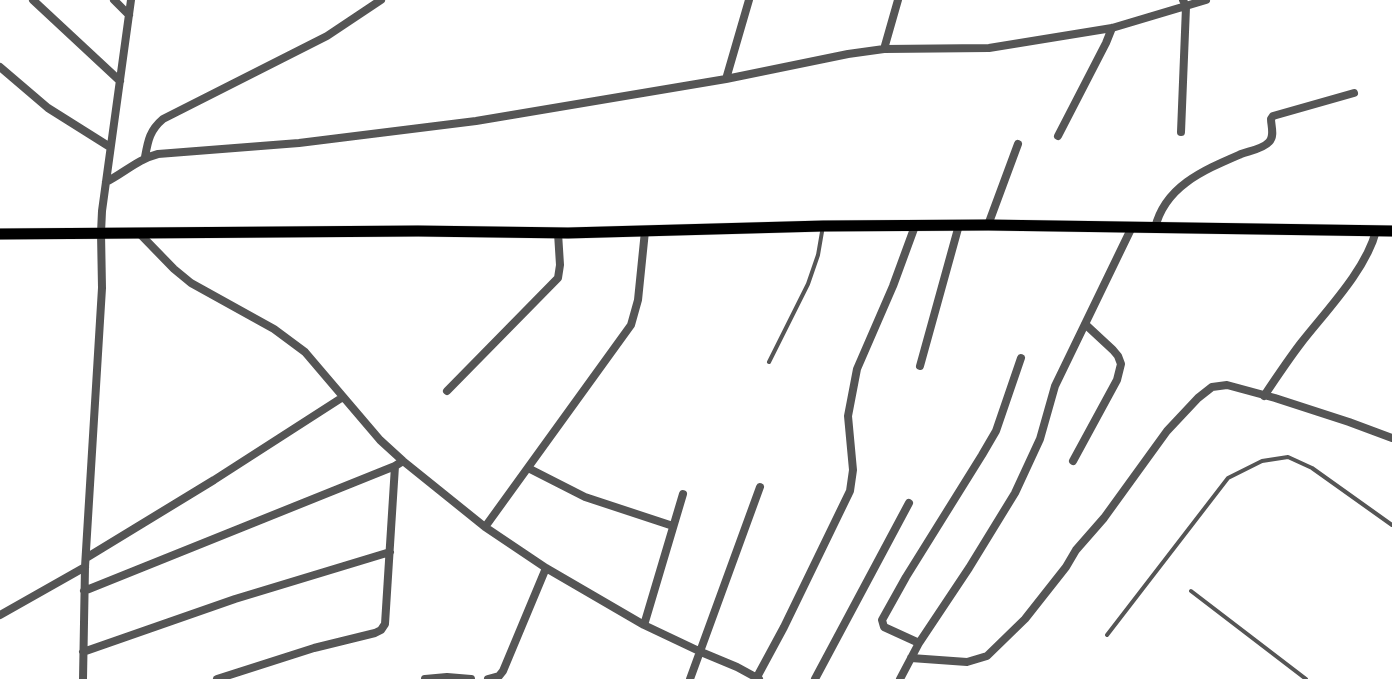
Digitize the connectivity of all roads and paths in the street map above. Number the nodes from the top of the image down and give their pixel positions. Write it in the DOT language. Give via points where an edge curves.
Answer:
graph roads {
  1 [pos="33,0"];
  2 [pos="114,0"];
  3 [pos="131,0"];
  4 [pos="381,0"];
  5 [pos="749,0"];
  6 [pos="898,0"];
  7 [pos="1206,0"];
  8 [pos="1185,3"];
  9 [pos="129,15"];
  10 [pos="1112,28"];
  11 [pos="884,49"];
  12 [pos="0,67"];
  13 [pos="726,79"];
  14 [pos="120,81"];
  15 [pos="1354,93"];
  16 [pos="1181,132"];
  17 [pos="1058,136"];
  18 [pos="1018,144"];
  19 [pos="110,147"];
  20 [pos="145,157"];
  21 [pos="106,182"];
  22 [pos="959,225"];
  23 [pos="988,225"];
  24 [pos="823,226"];
  25 [pos="915,226"];
  26 [pos="1132,227"];
  27 [pos="1155,228"];
  28 [pos="645,231"];
  29 [pos="1376,231"];
  30 [pos="1392,231"];
  31 [pos="139,233"];
  32 [pos="558,233"];
  33 [pos="0,234"];
  34 [pos="101,234"];
  35 [pos="1085,324"];
  36 [pos="1020,358"];
  37 [pos="769,362"];
  38 [pos="920,366"];
  39 [pos="446,391"];
  40 [pos="1264,396"];
  41 [pos="343,397"];
  42 [pos="1392,438"];
  43 [pos="403,461"];
  44 [pos="1073,461"];
  45 [pos="395,466"];
  46 [pos="528,468"];
  47 [pos="760,487"];
  48 [pos="683,494"];
  49 [pos="909,503"];
  50 [pos="1392,525"];
  51 [pos="673,526"];
  52 [pos="485,527"];
  53 [pos="390,552"];
  54 [pos="86,558"];
  55 [pos="85,567"];
  56 [pos="546,568"];
  57 [pos="84,591"];
  58 [pos="1192,591"];
  59 [pos="0,615"];
  60 [pos="644,625"];
  61 [pos="1107,635"];
  62 [pos="919,643"];
  63 [pos="83,652"];
  64 [pos="700,652"];
  65 [pos="911,658"];
  66 [pos="758,678"];
  67 [pos="83,679"];
  68 [pos="217,679"];
  69 [pos="425,679"];
  70 [pos="471,679"];
  71 [pos="488,679"];
  72 [pos="690,679"];
  73 [pos="815,679"];
  74 [pos="900,679"];
  75 [pos="1306,679"];
  1 -- 14 [label="street"];
  2 -- 9 [label="street"];
  3 -- 9 [label="street"];
  4 -- 20 [label="street" via="327,36 163,120 154,127 149,136"];
  5 -- 13 [label="street"];
  6 -- 11 [label="street"];
  7 -- 8 [label="street"];
  8 -- 10 [label="street"];
  8 -- 16 [label="street"];
  9 -- 14 [label="street"];
  10 -- 11 [label="street" via="989,48"];
  10 -- 17 [label="street"];
  11 -- 13 [label="street"];
  12 -- 19 [label="street" via="48,108"];
  13 -- 20 [label="street" via="476,121 299,143"];
  14 -- 19 [label="street"];
  15 -- 27 [label="street" via="1273,116 1272,138 1268,143 1190,179 1165,204 1159,213"];
  18 -- 23 [label="street"];
  19 -- 21 [label="street"];
  20 -- 21 [label="street"];
  21 -- 34 [label="street"];
  22 -- 23 [label="highway"];
  22 -- 25 [label="highway"];
  22 -- 38 [label="street"];
  23 -- 26 [label="highway"];
  24 -- 25 [label="highway"];
  24 -- 28 [label="highway"];
  24 -- 37 [label="lane" via="818,255 808,284"];
  25 -- 66 [label="street" via="893,286 857,369 848,416 853,470 850,491"];
  26 -- 27 [label="highway"];
  26 -- 35 [label="street"];
  27 -- 29 [label="highway"];
  28 -- 32 [label="highway"];
  28 -- 46 [label="street" via="638,300 631,325"];
  29 -- 30 [label="highway"];
  29 -- 40 [label="street" via="1366,256"];
  31 -- 32 [label="highway"];
  31 -- 34 [label="highway"];
  31 -- 41 [label="street" via="191,283 274,329 305,352"];
  32 -- 39 [label="street" via="558,278"];
  33 -- 34 [label="highway"];
  34 -- 54 [label="street" via="102,288"];
  35 -- 44 [label="street" via="1113,350 1121,364 1117,380"];
  35 -- 62 [label="street" via="1055,386 1040,439 1015,493"];
  36 -- 62 [label="street" via="996,431 882,620 884,627"];
  40 -- 42 [label="street"];
  40 -- 65 [label="street" via="1219,385 1198,398 1167,431 1104,518 1076,550 1066,567 1024,618 987,656 967,662"];
  41 -- 43 [label="street" via="380,440"];
  41 -- 54 [label="street"];
  43 -- 45 [label="street"];
  43 -- 52 [label="street"];
  45 -- 53 [label="street"];
  45 -- 57 [label="street"];
  46 -- 51 [label="street" via="585,497"];
  46 -- 52 [label="street"];
  47 -- 64 [label="street"];
  48 -- 51 [label="street"];
  49 -- 73 [label="street"];
  50 -- 61 [label="lane" via="1312,468 1288,457 1262,461 1228,478"];
  51 -- 60 [label="street"];
  52 -- 56 [label="street"];
  53 -- 63 [label="street" via="235,599"];
  53 -- 68 [label="street" via="385,624 381,630"];
  54 -- 55 [label="street"];
  55 -- 57 [label="street"];
  55 -- 59 [label="street"];
  56 -- 60 [label="street"];
  56 -- 71 [label="street" via="502,671 499,676"];
  57 -- 63 [label="street"];
  58 -- 75 [label="lane"];
  60 -- 64 [label="street"];
  62 -- 65 [label="street"];
  63 -- 67 [label="street"];
  64 -- 66 [label="street"];
  64 -- 72 [label="street"];
  65 -- 74 [label="street"];
  69 -- 70 [label="street"];
}
